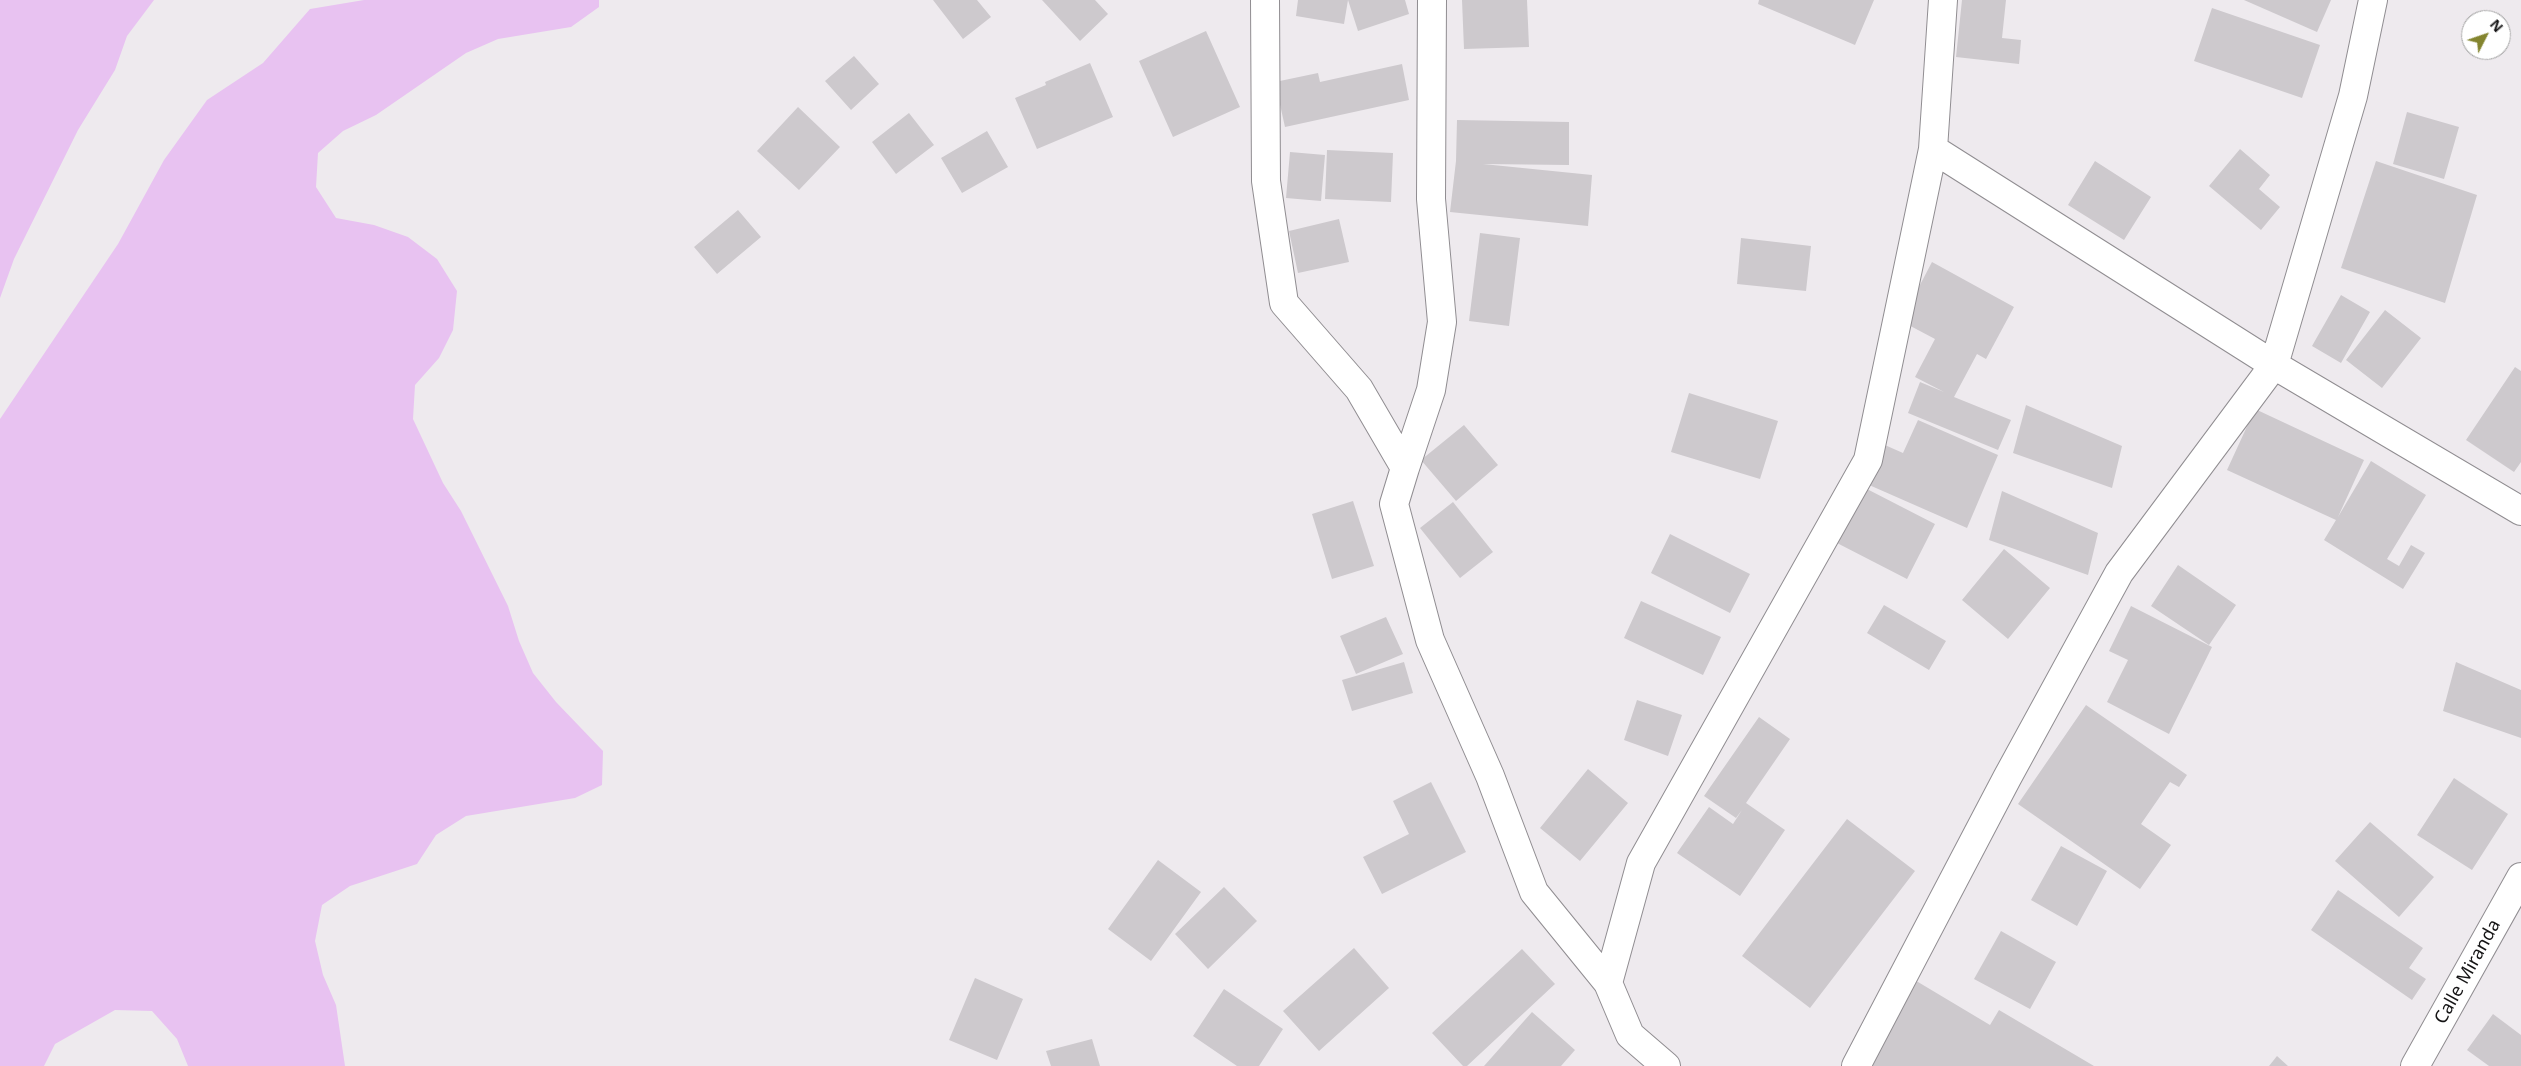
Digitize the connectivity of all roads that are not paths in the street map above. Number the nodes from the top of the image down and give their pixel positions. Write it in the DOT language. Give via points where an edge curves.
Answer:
graph roads {
  1 [pos="1265,0"];
  2 [pos="1432,0"];
  3 [pos="1943,0"];
  4 [pos="2373,0"];
  5 [pos="1933,149"];
  6 [pos="2274,365"];
  7 [pos="1406,468"];
  8 [pos="2521,510"];
  9 [pos="2521,877"];
  10 [pos="1608,983"];
  11 [pos="1666,1066"];
  12 [pos="1856,1066"];
  13 [pos="2415,1066"];
  1 -- 7 [label="street" via="1266,181 1284,303 1360,389"];
  2 -- 7 [label="street" via="1431,199 1442,322 1431,390"];
  3 -- 5 [label="street"];
  4 -- 6 [label="street" via="2353,96"];
  5 -- 6 [label="street"];
  5 -- 10 [label="street" via="1868,460 1641,862"];
  6 -- 8 [label="street"];
  6 -- 12 [label="street" via="2119,573"];
  7 -- 10 [label="street" via="1394,504 1430,640 1490,776 1534,892"];
  9 -- 13 [label="street, Calle Miranda"];
  10 -- 11 [label="street" via="1630,1035"];
}
